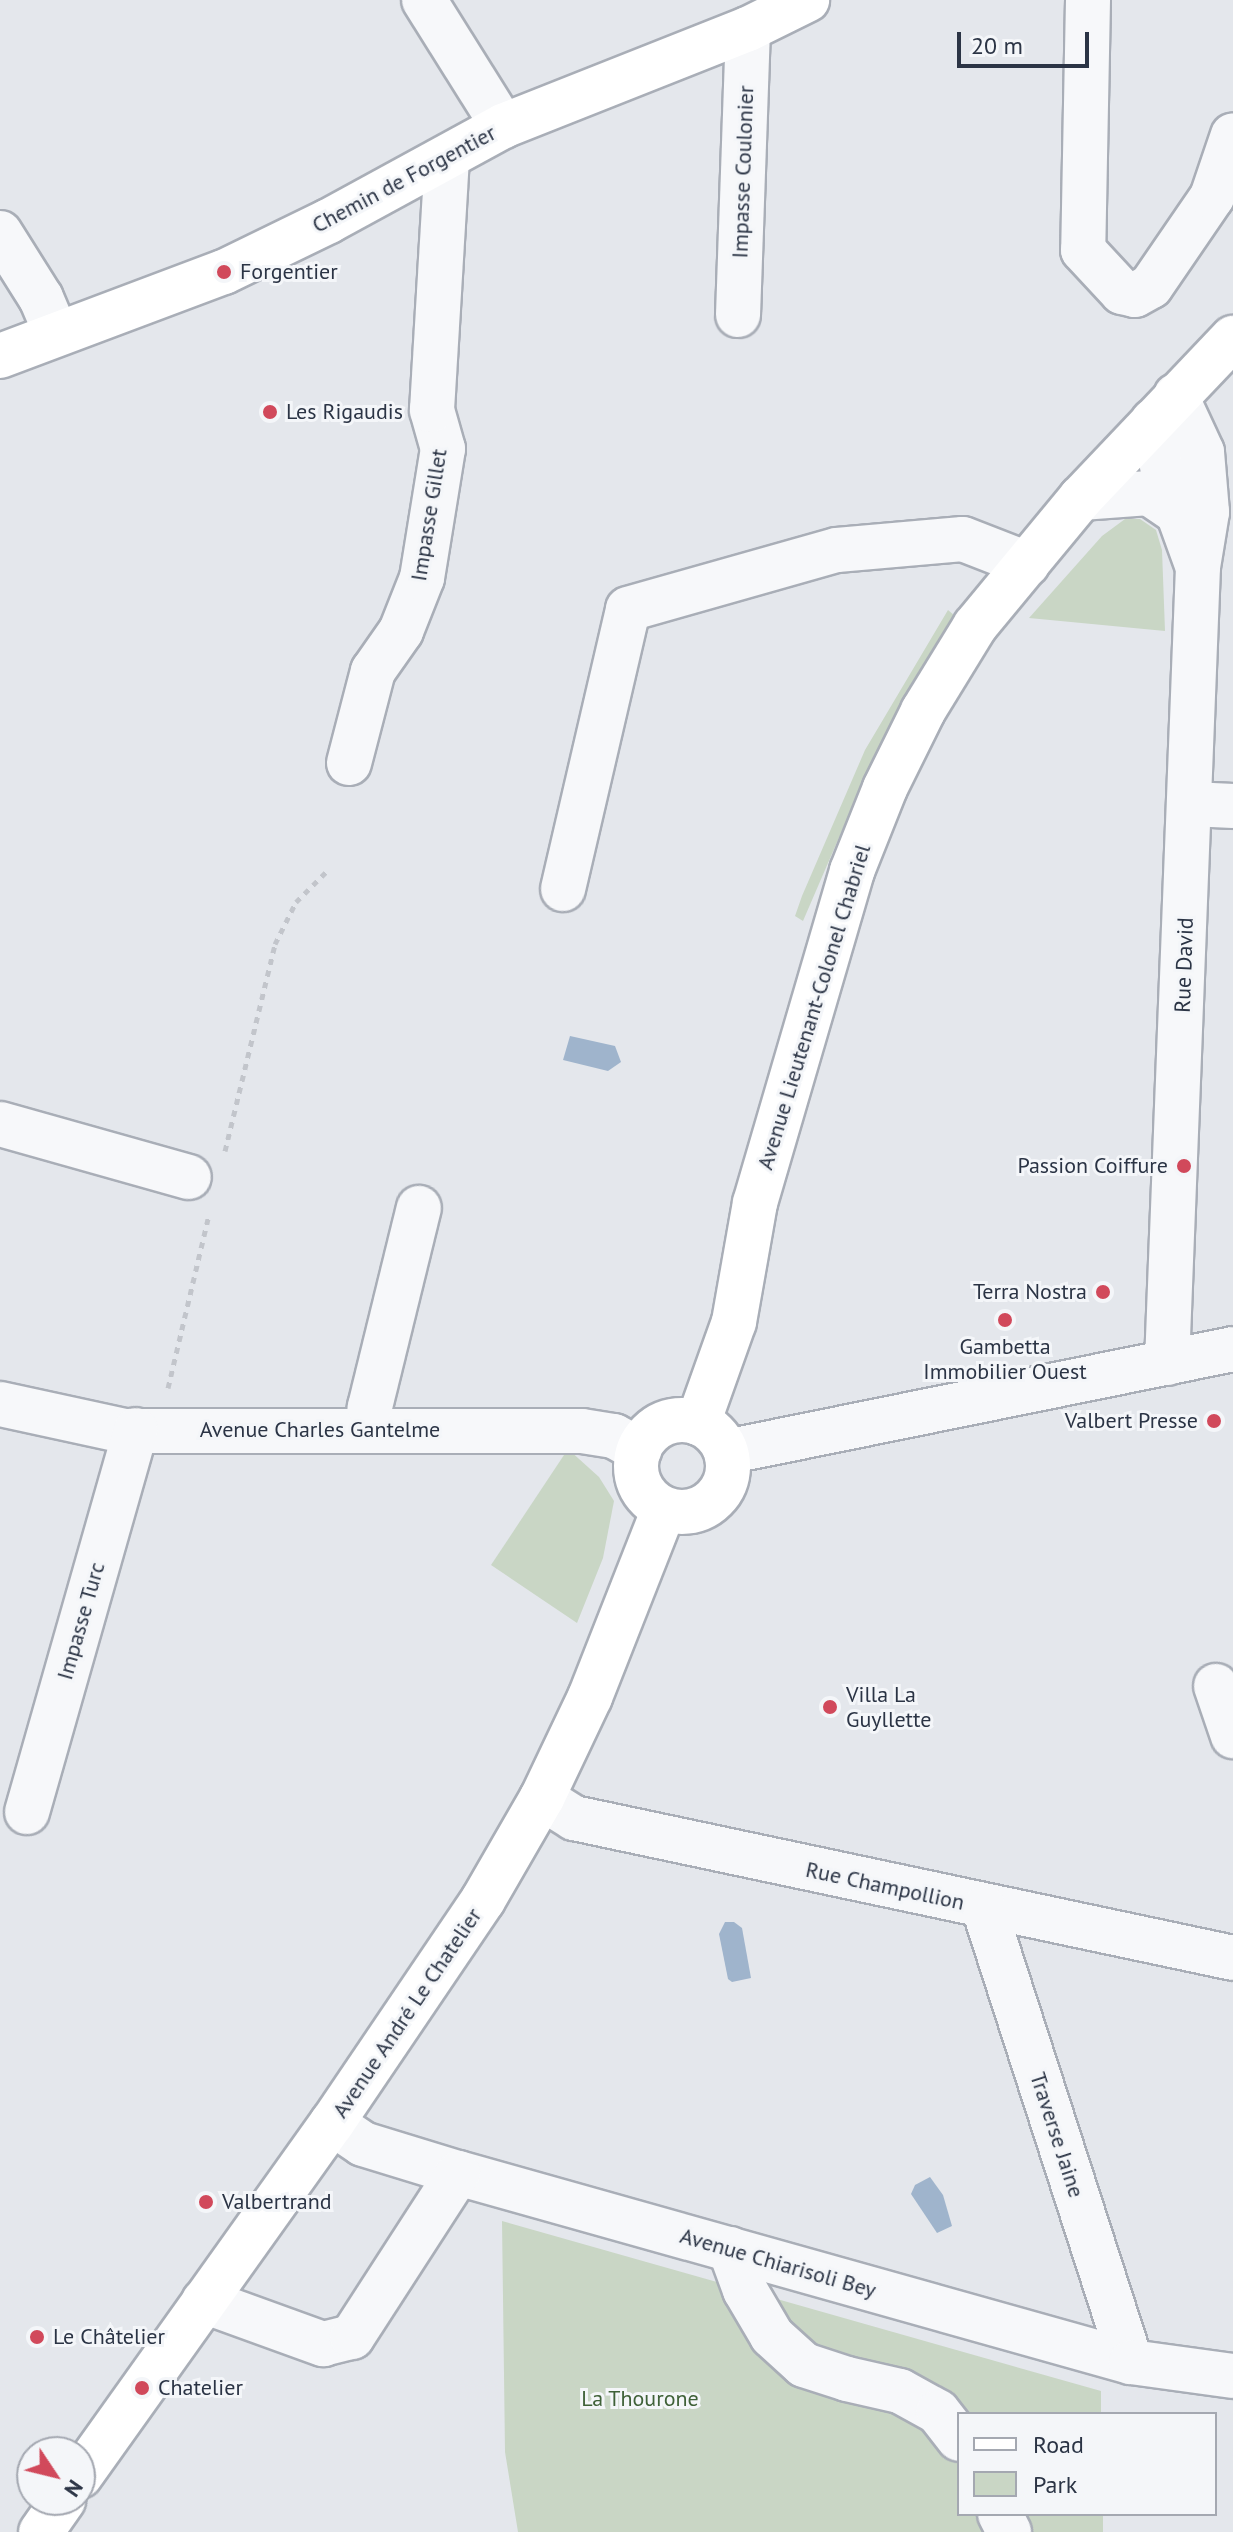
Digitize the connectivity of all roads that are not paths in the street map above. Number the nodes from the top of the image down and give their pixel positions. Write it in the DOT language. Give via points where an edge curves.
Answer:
graph roads {
  1 [pos="424,0"];
  2 [pos="1088,0"];
  3 [pos="796,3"];
  4 [pos="748,29"];
  5 [pos="503,126"];
  6 [pos="1233,135"];
  7 [pos="447,158"];
  8 [pos="0,233"];
  9 [pos="738,315"];
  10 [pos="56,333"];
  11 [pos="1233,338"];
  12 [pos="0,356"];
  13 [pos="1165,409"];
  14 [pos="1081,498"];
  15 [pos="1176,511"];
  16 [pos="1027,564"];
  17 [pos="1198,567"];
  18 [pos="349,763"];
  19 [pos="1212,805"];
  20 [pos="563,889"];
  21 [pos="0,1124"];
  22 [pos="208,1178"];
  23 [pos="419,1208"];
  24 [pos="1233,1349"];
  25 [pos="1167,1363"];
  26 [pos="0,1404"];
  27 [pos="147,1430"];
  28 [pos="367,1430"];
  29 [pos="712,1437"];
  30 [pos="639,1450"];
  31 [pos="664,1509"];
  32 [pos="1216,1686"];
  33 [pos="1233,1736"];
  34 [pos="542,1798"];
  35 [pos="27,1812"];
  36 [pos="984,1908"];
  37 [pos="1233,1958"];
  38 [pos="332,2123"];
  39 [pos="458,2173"];
  40 [pos="730,2249"];
  41 [pos="204,2301"];
  42 [pos="1131,2362"];
  43 [pos="1233,2376"];
  44 [pos="957,2436"];
  45 [pos="96,2453"];
  1 -- 5 [label="street"];
  2 -- 6 [label="street" via="1083,250 1122,292 1135,295 1151,286 1212,197"];
  3 -- 4 [label="main road, Chemin de Forgentier"];
  4 -- 5 [label="main road, Chemin de Forgentier"];
  4 -- 9 [label="street, Impasse Coulonier"];
  5 -- 7 [label="main road, Chemin de Forgentier"];
  7 -- 10 [label="main road, Chemin de Forgentier" via="224,272"];
  7 -- 18 [label="street, Impasse Gillet" via="432,410 443,449 425,564 401,631 373,671"];
  8 -- 10 [label="street" via="41,298"];
  10 -- 12 [label="main road, Chemin de Forgentier"];
  11 -- 13 [label="main road"];
  13 -- 14 [label="main road, Avenue Lieutenant-Colonel Chabriel"];
  13 -- 15 [label="street, Rue David" via="1163,471"];
  13 -- 17 [label="street, Rue David" via="1202,452 1207,512"];
  14 -- 15 [label="street" via="1149,493"];
  14 -- 16 [label="main road, Avenue Lieutenant-Colonel Chabriel"];
  15 -- 17 [label="street, Rue David"];
  16 -- 20 [label="street" via="963,539 837,550 628,609"];
  16 -- 29 [label="main road, Avenue Lieutenant-Colonel Chabriel" via="975,626 923,711 852,871 755,1203"];
  17 -- 19 [label="street, Rue David"];
  19 -- 25 [label="street, Rue David"];
  21 -- 22 [label="street"];
  23 -- 28 [label="street"];
  24 -- 25 [label="street"];
  25 -- 29 [label="street"];
  26 -- 27 [label="street, Avenue Charles Gantelme"];
  27 -- 28 [label="street, Avenue Charles Gantelme"];
  27 -- 35 [label="street, Impasse Turc"];
  28 -- 30 [label="street, Avenue Charles Gantelme" via="582,1431 614,1436"];
  29 -- 30 [label="main road" via="684,1420 657,1428"];
  29 -- 31 [label="main road" via="726,1478 713,1500 699,1510"];
  30 -- 31 [label="main road" via="636,1464 643,1491"];
  31 -- 34 [label="main road, Avenue André Le Chatelier" via="590,1697"];
  32 -- 33 [label="street"];
  34 -- 36 [label="street, Rue Champollion" via="574,1818"];
  34 -- 38 [label="main road, Avenue André Le Chatelier" via="483,1900"];
  36 -- 37 [label="street, Rue Champollion"];
  36 -- 42 [label="street, Traverse Jaine"];
  38 -- 39 [label="street, Avenue Chiarisoli Bey" via="363,2144"];
  38 -- 41 [label="main road, Avenue André Le Chatelier"];
  39 -- 40 [label="street, Avenue Chiarisoli Bey"];
  39 -- 41 [label="street" via="352,2337 323,2344"];
  40 -- 42 [label="street, Avenue Chiarisoli Bey"];
  40 -- 44 [label="street" via="745,2290 772,2336 804,2365 900,2391 938,2412"];
  41 -- 45 [label="main road, Avenue André Le Chatelier"];
  42 -- 43 [label="street, Avenue Chiarisoli Bey"];
}
